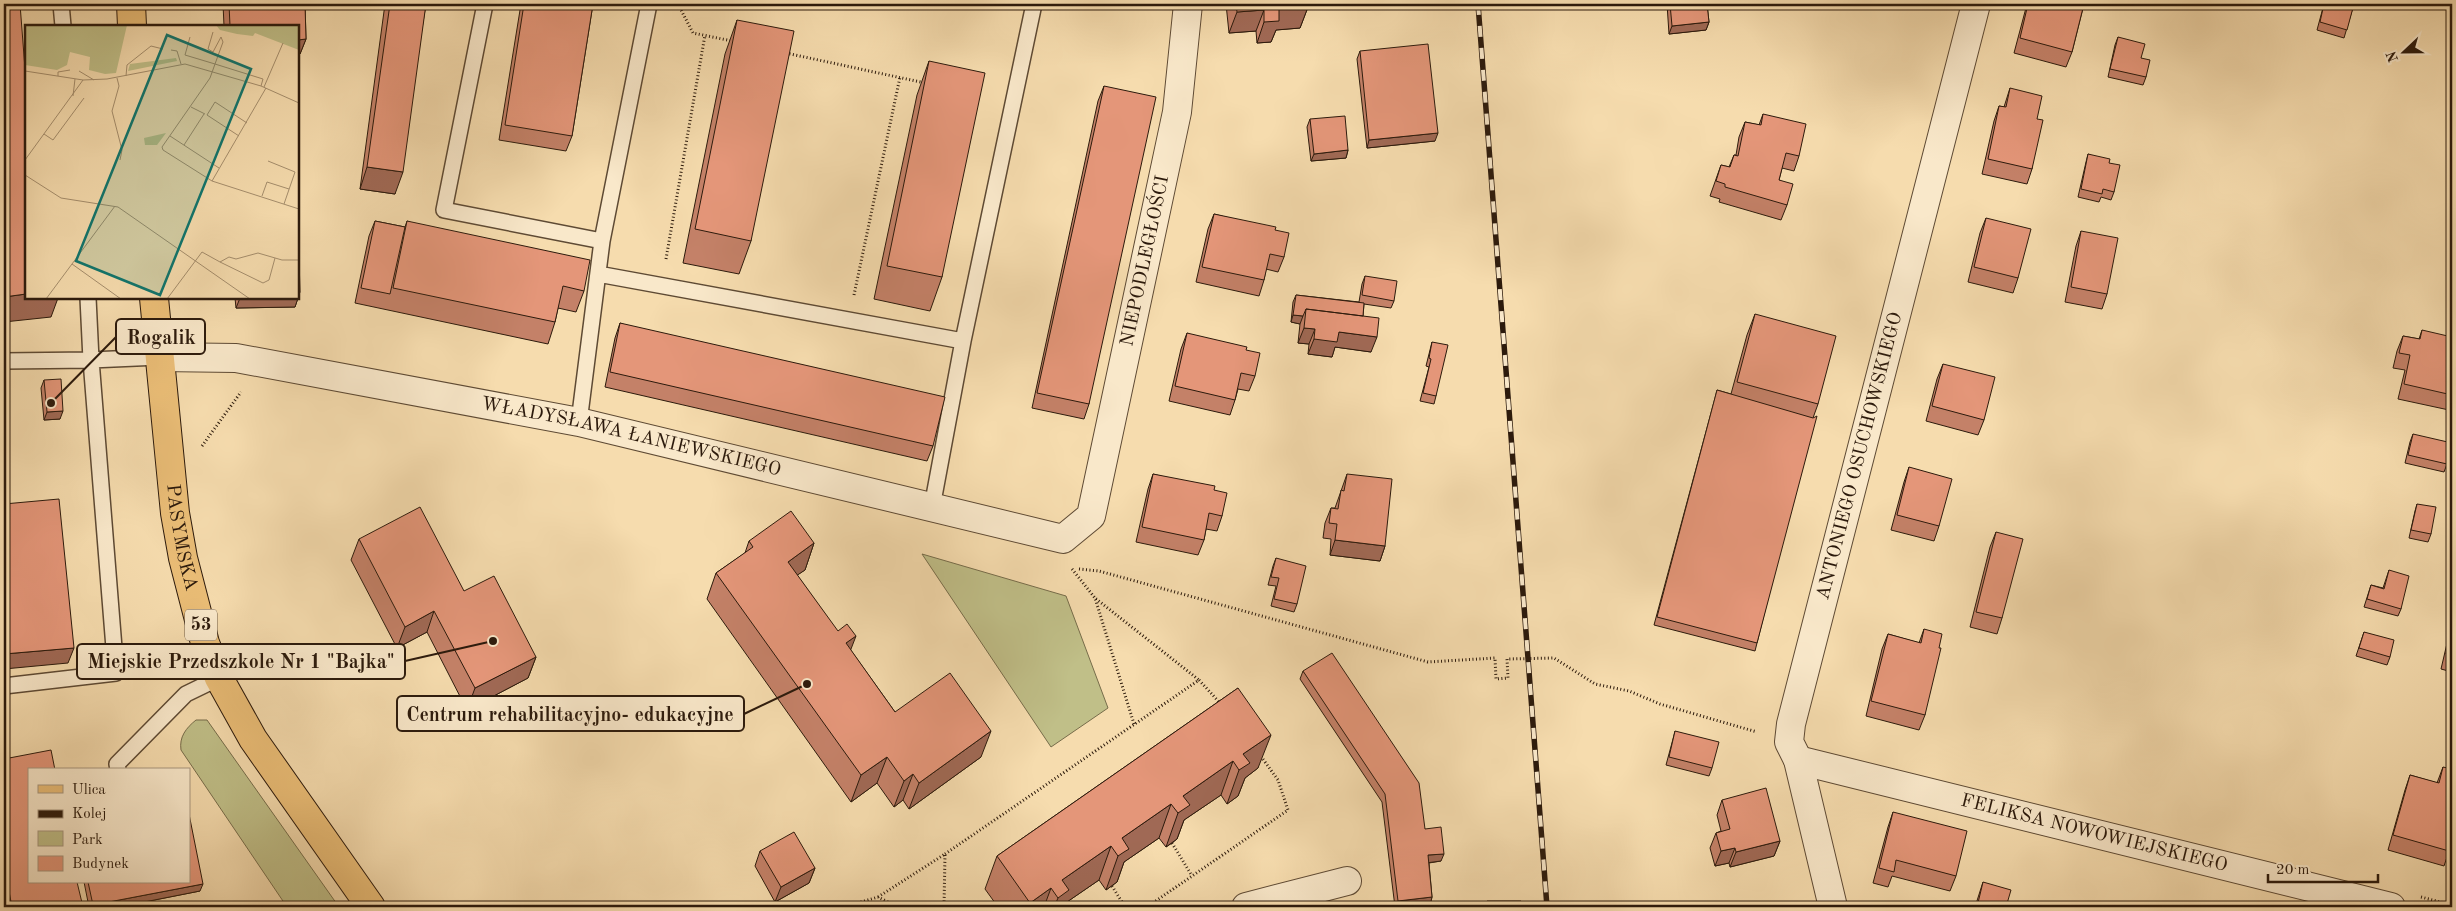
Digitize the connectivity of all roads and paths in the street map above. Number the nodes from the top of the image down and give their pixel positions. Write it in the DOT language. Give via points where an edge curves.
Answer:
graph roads {
  1 [pos="61,4"];
  2 [pos="131,4"];
  3 [pos="485,4"];
  4 [pos="649,4"];
  5 [pos="678,4"];
  6 [pos="1034,4"];
  7 [pos="1188,4"];
  8 [pos="1976,4"];
  9 [pos="63,25"];
  10 [pos="132,25"];
  11 [pos="705,35"];
  12 [pos="734,42"];
  13 [pos="783,52"];
  14 [pos="900,78"];
  15 [pos="928,84"];
  16 [pos="602,241"];
  17 [pos="598,274"];
  18 [pos="661,286"];
  19 [pos="88,299"];
  20 [pos="154,299"];
  21 [pos="849,320"];
  22 [pos="963,341"];
  23 [pos="159,357"];
  24 [pos="91,360"];
  25 [pos="4,361"];
  26 [pos="247,384"];
  27 [pos="579,422"];
  28 [pos="198,451"];
  29 [pos="932,507"];
  30 [pos="1092,516"];
  31 [pos="1071,568"];
  32 [pos="219,678"];
  33 [pos="1199,680"];
  34 [pos="4,686"];
  35 [pos="1224,706"];
  36 [pos="1134,724"];
  37 [pos="1257,750"];
  38 [pos="1794,751"];
  39 [pos="117,767"];
  40 [pos="1172,843"];
  41 [pos="945,854"];
  42 [pos="1192,876"];
  43 [pos="1347,881"];
  44 [pos="1112,886"];
  45 [pos="878,897"];
  46 [pos="2403,901"];
  47 [pos="2452,905"];
  48 [pos="372,907"];
  49 [pos="844,907"];
  50 [pos="898,907"];
  51 [pos="944,907"];
  52 [pos="1125,907"];
  53 [pos="1147,907"];
  54 [pos="1246,907"];
  55 [pos="1834,907"];
  1 -- 9 [label="lane"];
  2 -- 10 [label="main road"];
  3 -- 16 [label="lane" via="444,210"];
  4 -- 16 [label="lane"];
  5 -- 11 [label="path" via="693,33"];
  6 -- 22 [label="lane"];
  7 -- 30 [label="street, NIEPODLEGŁOŚCI" via="1177,112"];
  8 -- 38 [label="street, ANTONIEGO OSUCHOWSKIEGO" via="1791,724"];
  11 -- 12 [label="path"];
  11 -- 18 [label="path"];
  13 -- 14 [label="path"];
  14 -- 15 [label="path"];
  14 -- 21 [label="path"];
  16 -- 17 [label="lane"];
  17 -- 18 [label="lane"];
  17 -- 27 [label="lane"];
  18 -- 21 [label="lane"];
  19 -- 24 [label="lane"];
  20 -- 23 [label="main road, PASYMSKA / 53"];
  21 -- 22 [label="lane"];
  22 -- 29 [label="lane"];
  23 -- 24 [label="lane"];
  23 -- 27 [label="street, WŁADYSŁAWA ŁANIEWSKIEGO" via="236,358"];
  23 -- 32 [label="main road, PASYMSKA / 53" via="175,513 205,642"];
  24 -- 25 [label="lane"];
  24 -- 34 [label="lane" via="116,673"];
  26 -- 28 [label="path"];
  27 -- 29 [label="street, WŁADYSŁAWA ŁANIEWSKIEGO"];
  29 -- 30 [label="street, WŁADYSŁAWA ŁANIEWSKIEGO" via="1063,539"];
  31 -- 38 [label="path" via="1099,570 1428,662 1494,658 1496,679 1508,678 1507,659 1554,658 1594,684 1630,692"];
  32 -- 39 [label="lane" via="186,694"];
  32 -- 48 [label="main road, PASYMSKA / 53" via="254,739"];
  33 -- 35 [label="path"];
  33 -- 36 [label="path"];
  33 -- 36 [label="path" via="1095,598"];
  36 -- 41 [label="path"];
  37 -- 42 [label="path" via="1278,780 1288,810"];
  38 -- 46 [label="street, FELIKSA NOWOWIEJSKIEGO"];
  38 -- 55 [label="street, ANTONIEGO OSUCHOWSKIEGO"];
  40 -- 42 [label="path"];
  41 -- 45 [label="path"];
  41 -- 51 [label="path"];
  42 -- 53 [label="path"];
  43 -- 54 [label="street"];
  44 -- 52 [label="path"];
  45 -- 49 [label="path"];
  45 -- 50 [label="path"];
  46 -- 47 [label="path"];
}
